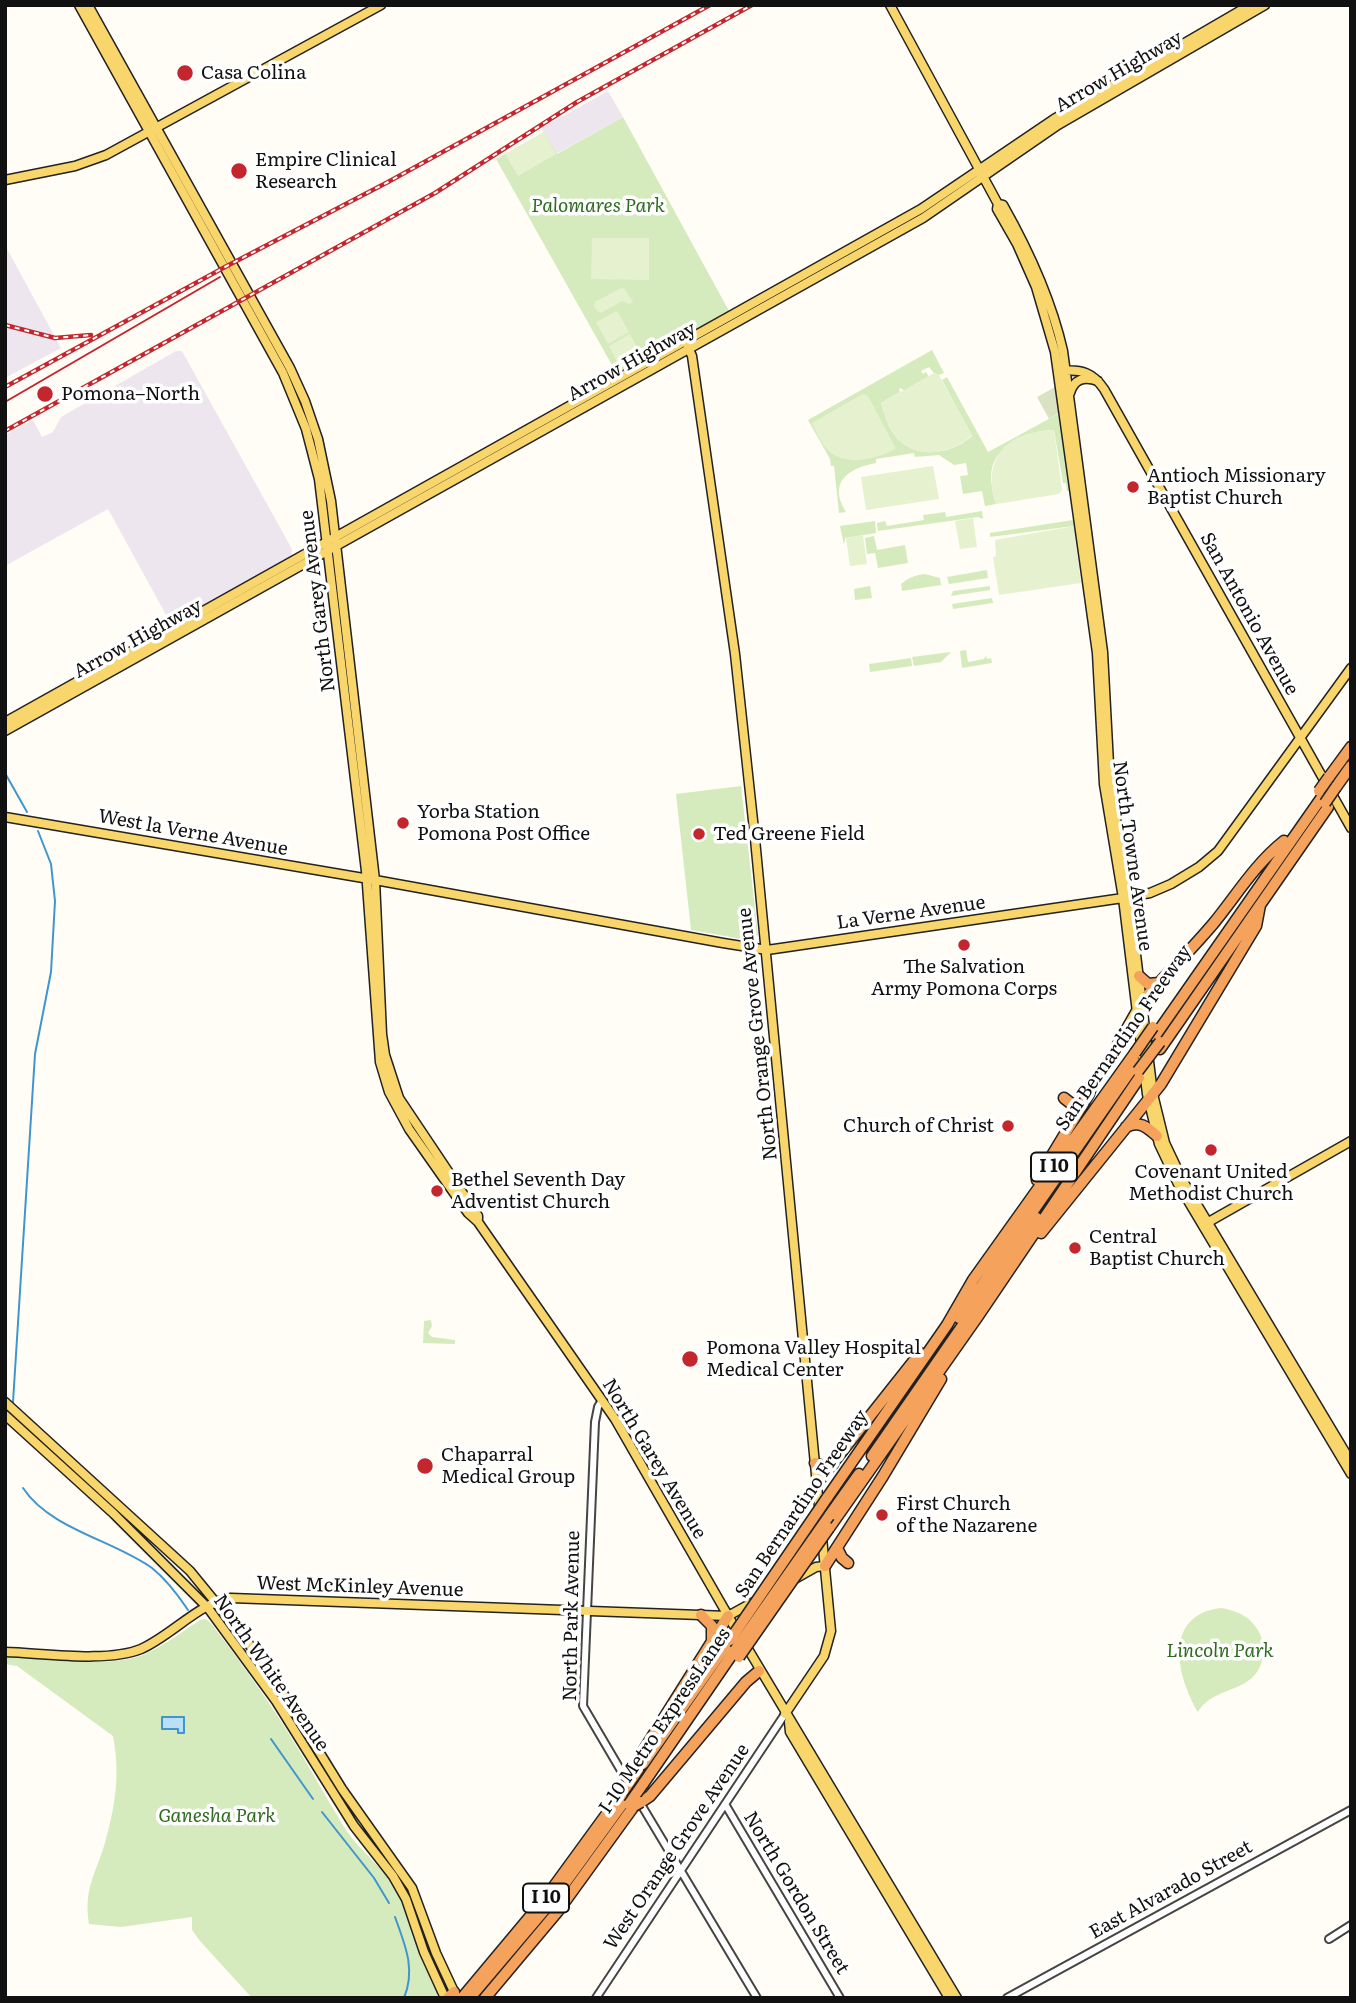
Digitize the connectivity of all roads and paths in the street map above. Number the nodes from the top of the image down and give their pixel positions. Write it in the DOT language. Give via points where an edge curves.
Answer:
graph roads {
  1 [pos="79,5"];
  2 [pos="88,5"];
  3 [pos="381,5"];
  4 [pos="890,5"];
  5 [pos="1250,5"];
  6 [pos="1265,5"];
  7 [pos="154,130"];
  8 [pos="981,173"];
  9 [pos="5,180"];
  10 [pos="267,343"];
  11 [pos="687,345"];
  12 [pos="282,353"];
  13 [pos="1062,371"];
  14 [pos="1099,381"];
  15 [pos="1069,396"];
  16 [pos="297,405"];
  17 [pos="313,422"];
  18 [pos="332,544"];
  19 [pos="336,611"];
  20 [pos="348,638"];
  21 [pos="341,646"];
  22 [pos="351,667"];
  23 [pos="1351,668"];
  24 [pos="5,722"];
  25 [pos="5,731"];
  26 [pos="1300,738"];
  27 [pos="1351,747"];
  28 [pos="1351,756"];
  29 [pos="353,759"];
  30 [pos="1351,766"];
  31 [pos="362,768"];
  32 [pos="1351,774"];
  33 [pos="1334,784"];
  34 [pos="1323,800"];
  35 [pos="5,817"];
  36 [pos="1351,828"];
  37 [pos="1284,841"];
  38 [pos="371,880"];
  39 [pos="1126,898"];
  40 [pos="1260,905"];
  41 [pos="766,950"];
  42 [pos="1139,976"];
  43 [pos="1160,983"];
  44 [pos="1140,1004"];
  45 [pos="1152,1035"];
  46 [pos="1122,1036"];
  47 [pos="1138,1066"];
  48 [pos="1089,1094"];
  49 [pos="1151,1096"];
  50 [pos="1063,1098"];
  51 [pos="400,1114"];
  52 [pos="1076,1115"];
  53 [pos="1122,1129"];
  54 [pos="1157,1136"];
  55 [pos="424,1138"];
  56 [pos="1351,1141"];
  57 [pos="478,1222"];
  58 [pos="1205,1224"];
  59 [pos="973,1280"];
  60 [pos="993,1294"];
  61 [pos="978,1316"];
  62 [pos="947,1325"];
  63 [pos="602,1400"];
  64 [pos="5,1402"];
  65 [pos="5,1415"];
  66 [pos="1351,1462"];
  67 [pos="815,1463"];
  68 [pos="834,1464"];
  69 [pos="1351,1474"];
  70 [pos="817,1483"];
  71 [pos="835,1486"];
  72 [pos="837,1548"];
  73 [pos="848,1563"];
  74 [pos="825,1566"];
  75 [pos="216,1602"];
  76 [pos="208,1608"];
  77 [pos="587,1611"];
  78 [pos="701,1615"];
  79 [pos="729,1616"];
  80 [pos="712,1641"];
  81 [pos="735,1649"];
  82 [pos="5,1652"];
  83 [pos="708,1671"];
  84 [pos="760,1671"];
  85 [pos="787,1718"];
  86 [pos="642,1782"];
  87 [pos="629,1802"];
  88 [pos="725,1804"];
  89 [pos="1351,1810"];
  90 [pos="681,1870"];
  91 [pos="1351,1926"];
  92 [pos="1329,1939"];
  93 [pos="455,1997"];
  94 [pos="470,1998"];
  95 [pos="477,1998"];
  96 [pos="485,1998"];
  97 [pos="596,1998"];
  98 [pos="757,1998"];
  99 [pos="840,1998"];
  100 [pos="949,1998"];
  101 [pos="957,1998"];
  102 [pos="1007,1998"];
  1 -- 7 [label="main road, North Garey Avenue"];
  2 -- 7 [label="main road, North Garey Avenue"];
  3 -- 7 [label="main road"];
  4 -- 8 [label="main road, North Towne Avenue"];
  5 -- 8 [label="main road, Arrow Highway" via="1054,119"];
  6 -- 8 [label="main road, Arrow Highway"];
  7 -- 9 [label="main road" via="90,161"];
  7 -- 10 [label="main road, North Garey Avenue"];
  7 -- 12 [label="main road, North Garey Avenue"];
  8 -- 11 [label="main road, Arrow Highway" via="923,218"];
  8 -- 13 [label="main road, North Towne Avenue" via="1036,287"];
  10 -- 12 [label="main road"];
  10 -- 16 [label="main road, North Garey Avenue"];
  11 -- 18 [label="main road, Arrow Highway"];
  11 -- 41 [label="main road, North Orange Grove Avenue" via="694,366 729,613"];
  12 -- 17 [label="main road, North Garey Avenue"];
  13 -- 14 [label="main road" via="1086,372"];
  13 -- 15 [label="main road, North Towne Avenue"];
  13 -- 39 [label="main road, North Towne Avenue" via="1097,653 1104,783"];
  14 -- 15 [label="main road" via="1079,380"];
  14 -- 26 [label="main road, San Antonio Avenue"];
  15 -- 39 [label="main road, North Towne Avenue" via="1103,652 1110,783"];
  16 -- 17 [label="main road" via="301,404"];
  16 -- 18 [label="main road, North Garey Avenue" via="315,457"];
  17 -- 18 [label="main road, North Garey Avenue" via="324,463"];
  18 -- 19 [label="main road, North Garey Avenue"];
  18 -- 20 [label="main road, North Garey Avenue"];
  18 -- 24 [label="main road, Arrow Highway"];
  18 -- 25 [label="main road, Arrow Highway"];
  19 -- 20 [label="main road"];
  19 -- 21 [label="main road, North Garey Avenue"];
  20 -- 22 [label="main road, North Garey Avenue"];
  21 -- 22 [label="main road"];
  21 -- 29 [label="main road, North Garey Avenue"];
  22 -- 31 [label="main road, North Garey Avenue"];
  23 -- 26 [label="main road, La Verne Avenue"];
  26 -- 36 [label="main road, San Antonio Avenue"];
  26 -- 39 [label="main road, La Verne Avenue" via="1209,859 1171,884"];
  27 -- 33 [label="highway, San Bernardino Freeway / I 10"];
  28 -- 33 [label="highway"];
  29 -- 31 [label="main road"];
  29 -- 38 [label="main road, North Garey Avenue"];
  30 -- 33 [label="highway"];
  31 -- 38 [label="main road, North Garey Avenue"];
  32 -- 33 [label="highway, San Bernardino Freeway / I 10"];
  33 -- 34 [label="highway, San Bernardino Freeway / I 10, bridge"];
  33 -- 34 [label="highway, San Bernardino Freeway / I 10, bridge"];
  34 -- 37 [label="highway, San Bernardino Freeway / I 10"];
  34 -- 40 [label="highway, San Bernardino Freeway / I 10"];
  34 -- 45 [label="highway"];
  35 -- 38 [label="main road, West la Verne Avenue"];
  37 -- 43 [label="highway" via="1268,854"];
  37 -- 45 [label="highway, San Bernardino Freeway / I 10"];
  38 -- 41 [label="main road, La Verne Avenue"];
  38 -- 51 [label="main road, North Garey Avenue" via="378,1049"];
  38 -- 55 [label="main road, North Garey Avenue" via="385,1055 399,1098"];
  39 -- 41 [label="main road, La Verne Avenue"];
  39 -- 42 [label="main road, North Towne Avenue"];
  39 -- 44 [label="main road, North Towne Avenue"];
  40 -- 45 [label="highway, San Bernardino Freeway / I 10"];
  40 -- 49 [label="highway" via="1256,926"];
  41 -- 67 [label="main road, North Orange Grove Avenue"];
  42 -- 43 [label="highway" via="1148,984"];
  42 -- 44 [label="main road, North Towne Avenue"];
  43 -- 44 [label="highway"];
  44 -- 45 [label="main road, North Towne Avenue"];
  44 -- 46 [label="main road"];
  45 -- 46 [label="main road" via="1128,1031"];
  45 -- 47 [label="highway, San Bernardino Freeway / I 10, bridge"];
  45 -- 47 [label="highway, San Bernardino Freeway / I 10, bridge"];
  45 -- 49 [label="main road, North Towne Avenue"];
  46 -- 48 [label="main road"];
  47 -- 59 [label="highway, San Bernardino Freeway / I 10"];
  47 -- 60 [label="highway, San Bernardino Freeway / I 10"];
  47 -- 71 [label="highway" via="846,1482"];
  47 -- 81 [label="highway, I-10 Metro ExpressLanes, bridge"];
  48 -- 52 [label="highway"];
  49 -- 53 [label="highway"];
  49 -- 54 [label="main road, North Towne Avenue"];
  49 -- 58 [label="main road, North Towne Avenue" via="1165,1143"];
  50 -- 52 [label="highway" via="1073,1105"];
  51 -- 55 [label="main road" via="419,1140"];
  51 -- 57 [label="main road, North Garey Avenue"];
  52 -- 59 [label="highway"];
  53 -- 54 [label="highway" via="1136,1123"];
  53 -- 60 [label="highway"];
  54 -- 58 [label="main road, North Towne Avenue" via="1168,1165"];
  55 -- 57 [label="main road, North Garey Avenue"];
  56 -- 58 [label="main road"];
  57 -- 63 [label="main road, North Garey Avenue"];
  58 -- 66 [label="main road, North Towne Avenue"];
  58 -- 69 [label="main road, North Towne Avenue"];
  59 -- 62 [label="highway, San Bernardino Freeway / I 10"];
  60 -- 61 [label="highway, San Bernardino Freeway / I 10"];
  61 -- 72 [label="highway"];
  61 -- 81 [label="highway, San Bernardino Freeway / I 10, bridge" via="829,1528"];
  62 -- 68 [label="highway"];
  62 -- 71 [label="highway, San Bernardino Freeway / I 10"];
  63 -- 77 [label="street, North Park Avenue" via="595,1422"];
  63 -- 79 [label="main road, North Garey Avenue"];
  64 -- 75 [label="main road, North White Avenue" via="190,1571"];
  65 -- 76 [label="main road, North White Avenue"];
  67 -- 68 [label="highway" via="824,1467"];
  67 -- 70 [label="main road, North Orange Grove Avenue"];
  68 -- 70 [label="highway"];
  70 -- 74 [label="main road, North Orange Grove Avenue"];
  71 -- 81 [label="highway, San Bernardino Freeway / I 10, bridge"];
  72 -- 73 [label="highway"];
  72 -- 74 [label="highway"];
  74 -- 79 [label="main road"];
  74 -- 85 [label="main road, North Orange Grove Avenue" via="829,1646"];
  75 -- 76 [label="main road"];
  75 -- 77 [label="main road, West McKinley Avenue" via="232,1598"];
  75 -- 93 [label="main road, North White Avenue" via="281,1690 342,1789 412,1888"];
  76 -- 82 [label="main road" via="143,1648 119,1655"];
  76 -- 93 [label="main road, North White Avenue" via="275,1700 354,1826 393,1876 424,1952"];
  77 -- 78 [label="main road, West McKinley Avenue"];
  77 -- 90 [label="street, North Park Avenue" via="583,1706"];
  78 -- 79 [label="main road, West McKinley Avenue"];
  78 -- 80 [label="highway" via="713,1629"];
  79 -- 80 [label="highway"];
  79 -- 84 [label="main road, North Garey Avenue"];
  80 -- 86 [label="highway" via="642,1753"];
  81 -- 83 [label="highway, San Bernardino Freeway / I 10"];
  81 -- 86 [label="highway, San Bernardino Freeway / I 10"];
  83 -- 86 [label="highway, I-10 Metro ExpressLanes" via="708,1681"];
  84 -- 85 [label="main road, North Garey Avenue"];
  84 -- 86 [label="highway"];
  85 -- 88 [label="street, West Orange Grove Avenue"];
  85 -- 100 [label="main road, North Garey Avenue" via="790,1732"];
  85 -- 101 [label="main road, North Garey Avenue"];
  86 -- 87 [label="highway, San Bernardino Freeway / I 10, bridge"];
  86 -- 87 [label="highway, bridge"];
  87 -- 93 [label="highway, San Bernardino Freeway / I 10"];
  87 -- 94 [label="highway, I-10 Metro ExpressLanes"];
  87 -- 95 [label="highway, I-10 Metro ExpressLanes" via="560,1899"];
  87 -- 96 [label="highway, San Bernardino Freeway / I 10" via="558,1911"];
  88 -- 90 [label="street, West Orange Grove Avenue"];
  88 -- 99 [label="street, North Gordon Street"];
  89 -- 102 [label="street, East Alvarado Street"];
  90 -- 97 [label="street, West Orange Grove Avenue"];
  90 -- 98 [label="street, North Park Avenue"];
  91 -- 92 [label="street"];
}
